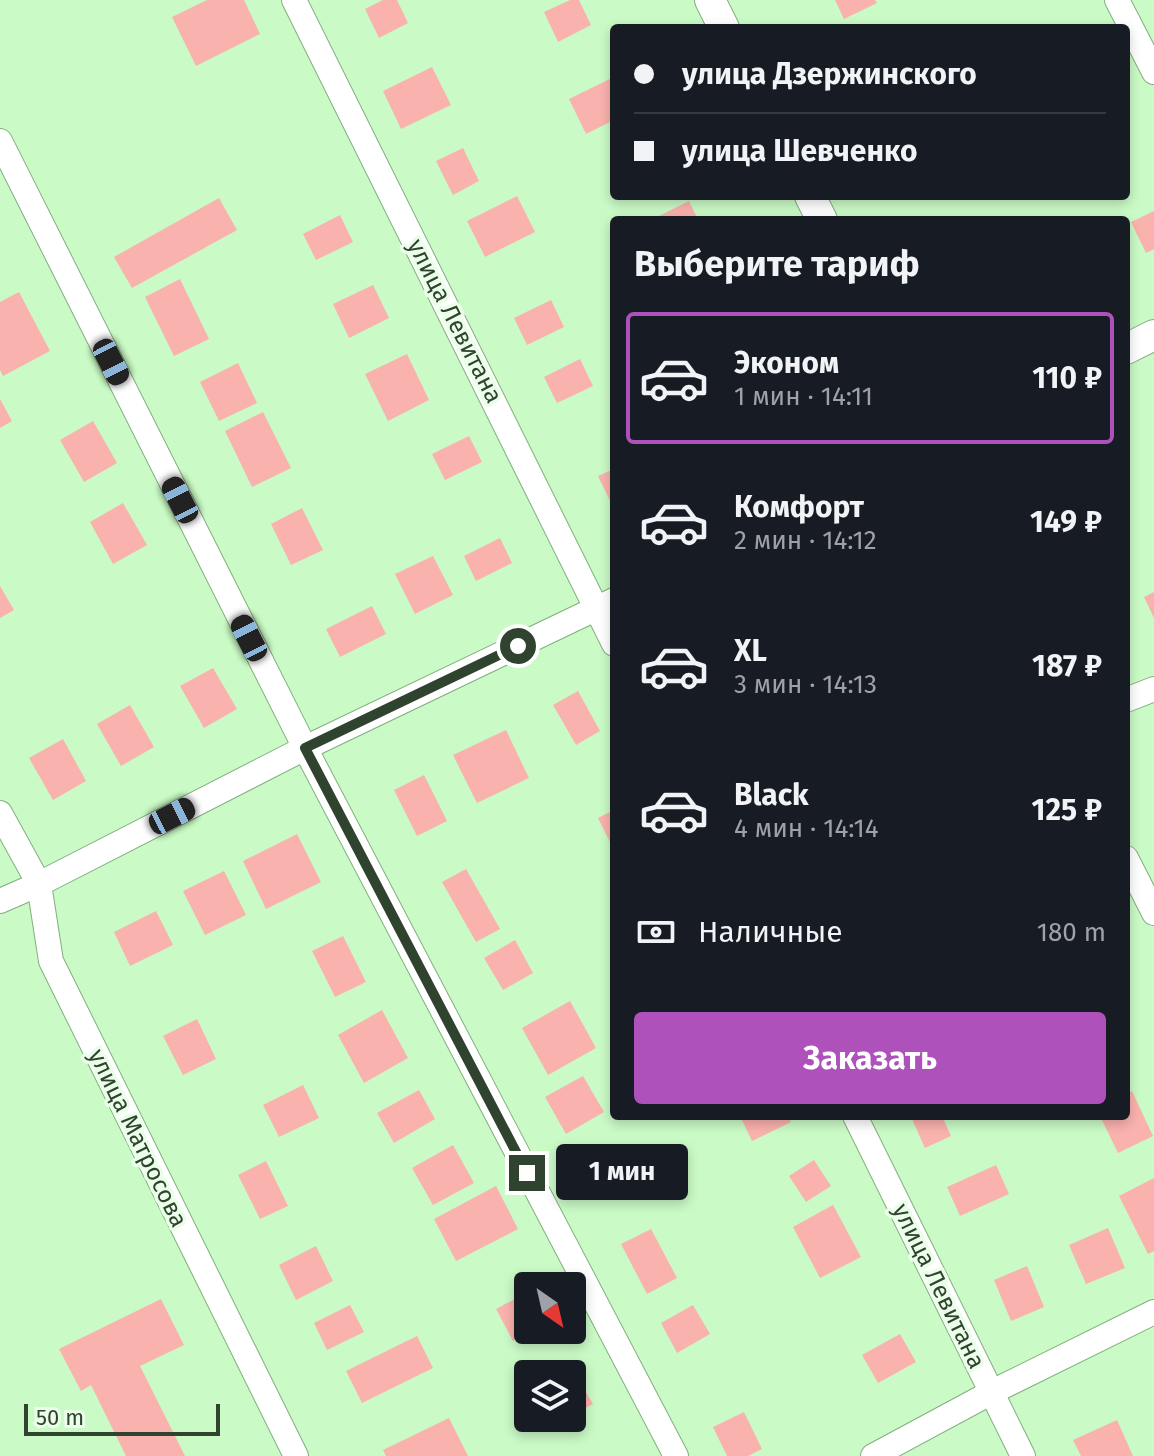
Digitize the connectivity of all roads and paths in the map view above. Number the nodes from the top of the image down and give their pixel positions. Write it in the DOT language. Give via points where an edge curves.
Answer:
graph roads {
  1 [pos="294,0"];
  2 [pos="710,0"];
  3 [pos="1117,0"];
  4 [pos="722,24"];
  5 [pos="1129,24"];
  6 [pos="1130,25"];
  7 [pos="1154,72"];
  8 [pos="0,141"];
  9 [pos="1154,335"];
  10 [pos="1130,347"];
  11 [pos="606,604"];
  12 [pos="610,624"];
  13 [pos="1154,689"];
  14 [pos="1130,698"];
  15 [pos="305,748"];
  16 [pos="0,813"];
  17 [pos="1130,866"];
  18 [pos="39,884"];
  19 [pos="0,901"];
  20 [pos="1154,913"];
  21 [pos="857,1120"];
  22 [pos="1154,1312"];
  23 [pos="992,1392"];
  24 [pos="296,1456"];
  25 [pos="676,1456"];
  26 [pos="873,1456"];
  27 [pos="1023,1456"];
  1 -- 11 [label="street, улица Левитана"];
  2 -- 4 [label="street"];
  3 -- 5 [label="street"];
  6 -- 7 [label="street"];
  8 -- 15 [label="street"];
  9 -- 10 [label="street"];
  11 -- 12 [label="street, улица Левитана"];
  11 -- 15 [label="street"];
  13 -- 14 [label="street"];
  15 -- 18 [label="street"];
  15 -- 25 [label="street"];
  16 -- 18 [label="street, улица Матросова"];
  17 -- 20 [label="street"];
  18 -- 19 [label="street"];
  18 -- 24 [label="street, улица Матросова" via="51,961"];
  21 -- 23 [label="street, улица Левитана"];
  22 -- 23 [label="street"];
  23 -- 26 [label="street"];
  23 -- 27 [label="street, улица Левитана"];
}
